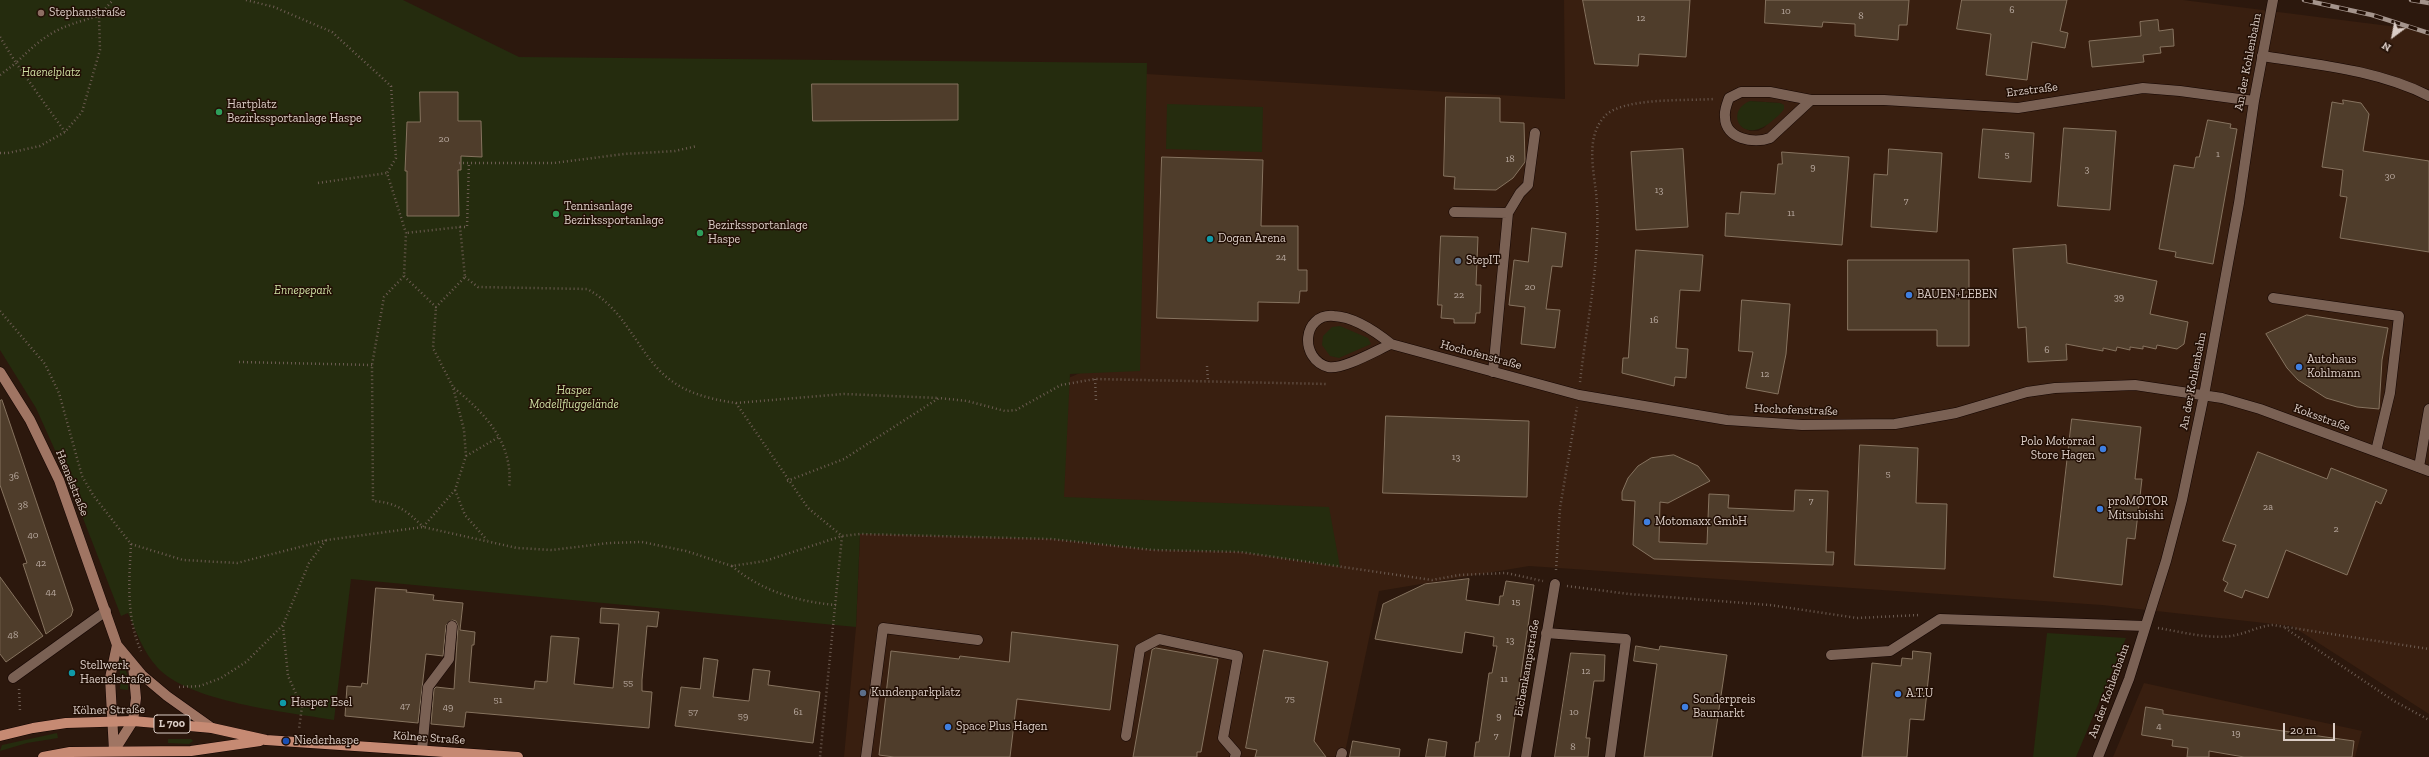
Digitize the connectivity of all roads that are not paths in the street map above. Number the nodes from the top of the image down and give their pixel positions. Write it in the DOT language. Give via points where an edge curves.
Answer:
graph roads {
  1 [pos="2273,0"];
  2 [pos="2262,56"];
  3 [pos="2429,96"];
  4 [pos="1811,100"];
  5 [pos="2254,101"];
  6 [pos="1535,133"];
  7 [pos="1454,212"];
  8 [pos="1508,213"];
  9 [pos="2273,298"];
  10 [pos="1391,344"];
  11 [pos="0,372"];
  12 [pos="1493,372"];
  13 [pos="2204,395"];
  14 [pos="2429,409"];
  15 [pos="2427,437"];
  16 [pos="2376,451"];
  17 [pos="2424,469"];
  18 [pos="1555,584"];
  19 [pos="106,611"];
  20 [pos="452,626"];
  21 [pos="2145,626"];
  22 [pos="1546,633"];
  23 [pos="978,640"];
  24 [pos="117,645"];
  25 [pos="1831,655"];
  26 [pos="133,666"];
  27 [pos="13,678"];
  28 [pos="111,721"];
  29 [pos="133,721"];
  30 [pos="212,728"];
  31 [pos="0,736"];
  32 [pos="1126,736"];
  33 [pos="266,740"];
  34 [pos="422,750"];
  35 [pos="114,751"];
  36 [pos="43,757"];
  37 [pos="504,757"];
  38 [pos="518,757"];
  39 [pos="866,757"];
  40 [pos="1235,757"];
  41 [pos="1526,757"];
  42 [pos="1610,757"];
  43 [pos="2098,757"];
  1 -- 2 [label="street, An der Kohlenbahn"];
  2 -- 3 [label="street" via="2366,72 2409,86"];
  2 -- 5 [label="street, An der Kohlenbahn"];
  4 -- 4 [label="street, Erzstraße" via="1770,92 1741,92 1729,98 1724,118 1727,126 1741,138 1762,141 1770,138"];
  4 -- 5 [label="street, Erzstraße" via="1884,100 2018,108 2143,88"];
  5 -- 13 [label="street, An der Kohlenbahn"];
  6 -- 8 [label="street" via="1528,185 1520,192"];
  7 -- 8 [label="street"];
  8 -- 12 [label="street"];
  9 -- 16 [label="street" via="2399,316 2390,393"];
  10 -- 10 [label="street, Hochofenstraße" via="1372,330 1333,315 1324,317 1316,323 1309,330 1307,337 1312,356 1329,367 1340,366"];
  10 -- 12 [label="street, Hochofenstraße"];
  11 -- 19 [label="main road, Haenelstraße" via="30,420 59,480"];
  12 -- 13 [label="street, Hochofenstraße" via="1579,395 1727,420 1802,425 1895,424 1956,413 2027,392 2055,388 2135,385"];
  13 -- 16 [label="street, Koksstraße" via="2260,409"];
  13 -- 21 [label="street, An der Kohlenbahn" via="2182,500"];
  14 -- 15 [label="street"];
  15 -- 17 [label="street"];
  16 -- 17 [label="street, Koksstraße"];
  18 -- 22 [label="street, Eichenkampstraße"];
  19 -- 24 [label="main road, Haenelstraße"];
  19 -- 27 [label="street"];
  20 -- 34 [label="street" via="449,659 428,687"];
  21 -- 25 [label="street" via="1940,619 1890,651"];
  21 -- 43 [label="street, An der Kohlenbahn" via="2129,679"];
  22 -- 41 [label="street, Eichenkampstraße"];
  22 -- 42 [label="street" via="1626,639"];
  23 -- 39 [label="street" via="883,628"];
  24 -- 26 [label="main road, Haenelstraße"];
  24 -- 28 [label="main road, Haenelstraße" via="110,678"];
  26 -- 29 [label="main road" via="136,698"];
  26 -- 30 [label="main road, L 700" via="167,696"];
  28 -- 29 [label="main road, Kölner Straße / L 700"];
  28 -- 31 [label="main road, Kölner Straße / L 700" via="33,728"];
  28 -- 35 [label="main road, Haenelstraße"];
  29 -- 30 [label="main road, Kölner Straße / L 700"];
  29 -- 35 [label="main road"];
  30 -- 33 [label="main road, Kölner Straße / L 700"];
  32 -- 40 [label="street" via="1140,649 1160,639 1238,656 1223,738 1236,753"];
  33 -- 34 [label="main road, Kölner Straße / L 700"];
  33 -- 35 [label="main road, Kölner Straße / L 700" via="191,751"];
  34 -- 37 [label="main road, Kölner Straße / L 700"];
  35 -- 36 [label="main road, Kölner Straße / L 700" via="70,752"];
  37 -- 38 [label="main road, Kölner Straße / L 700"];
}
